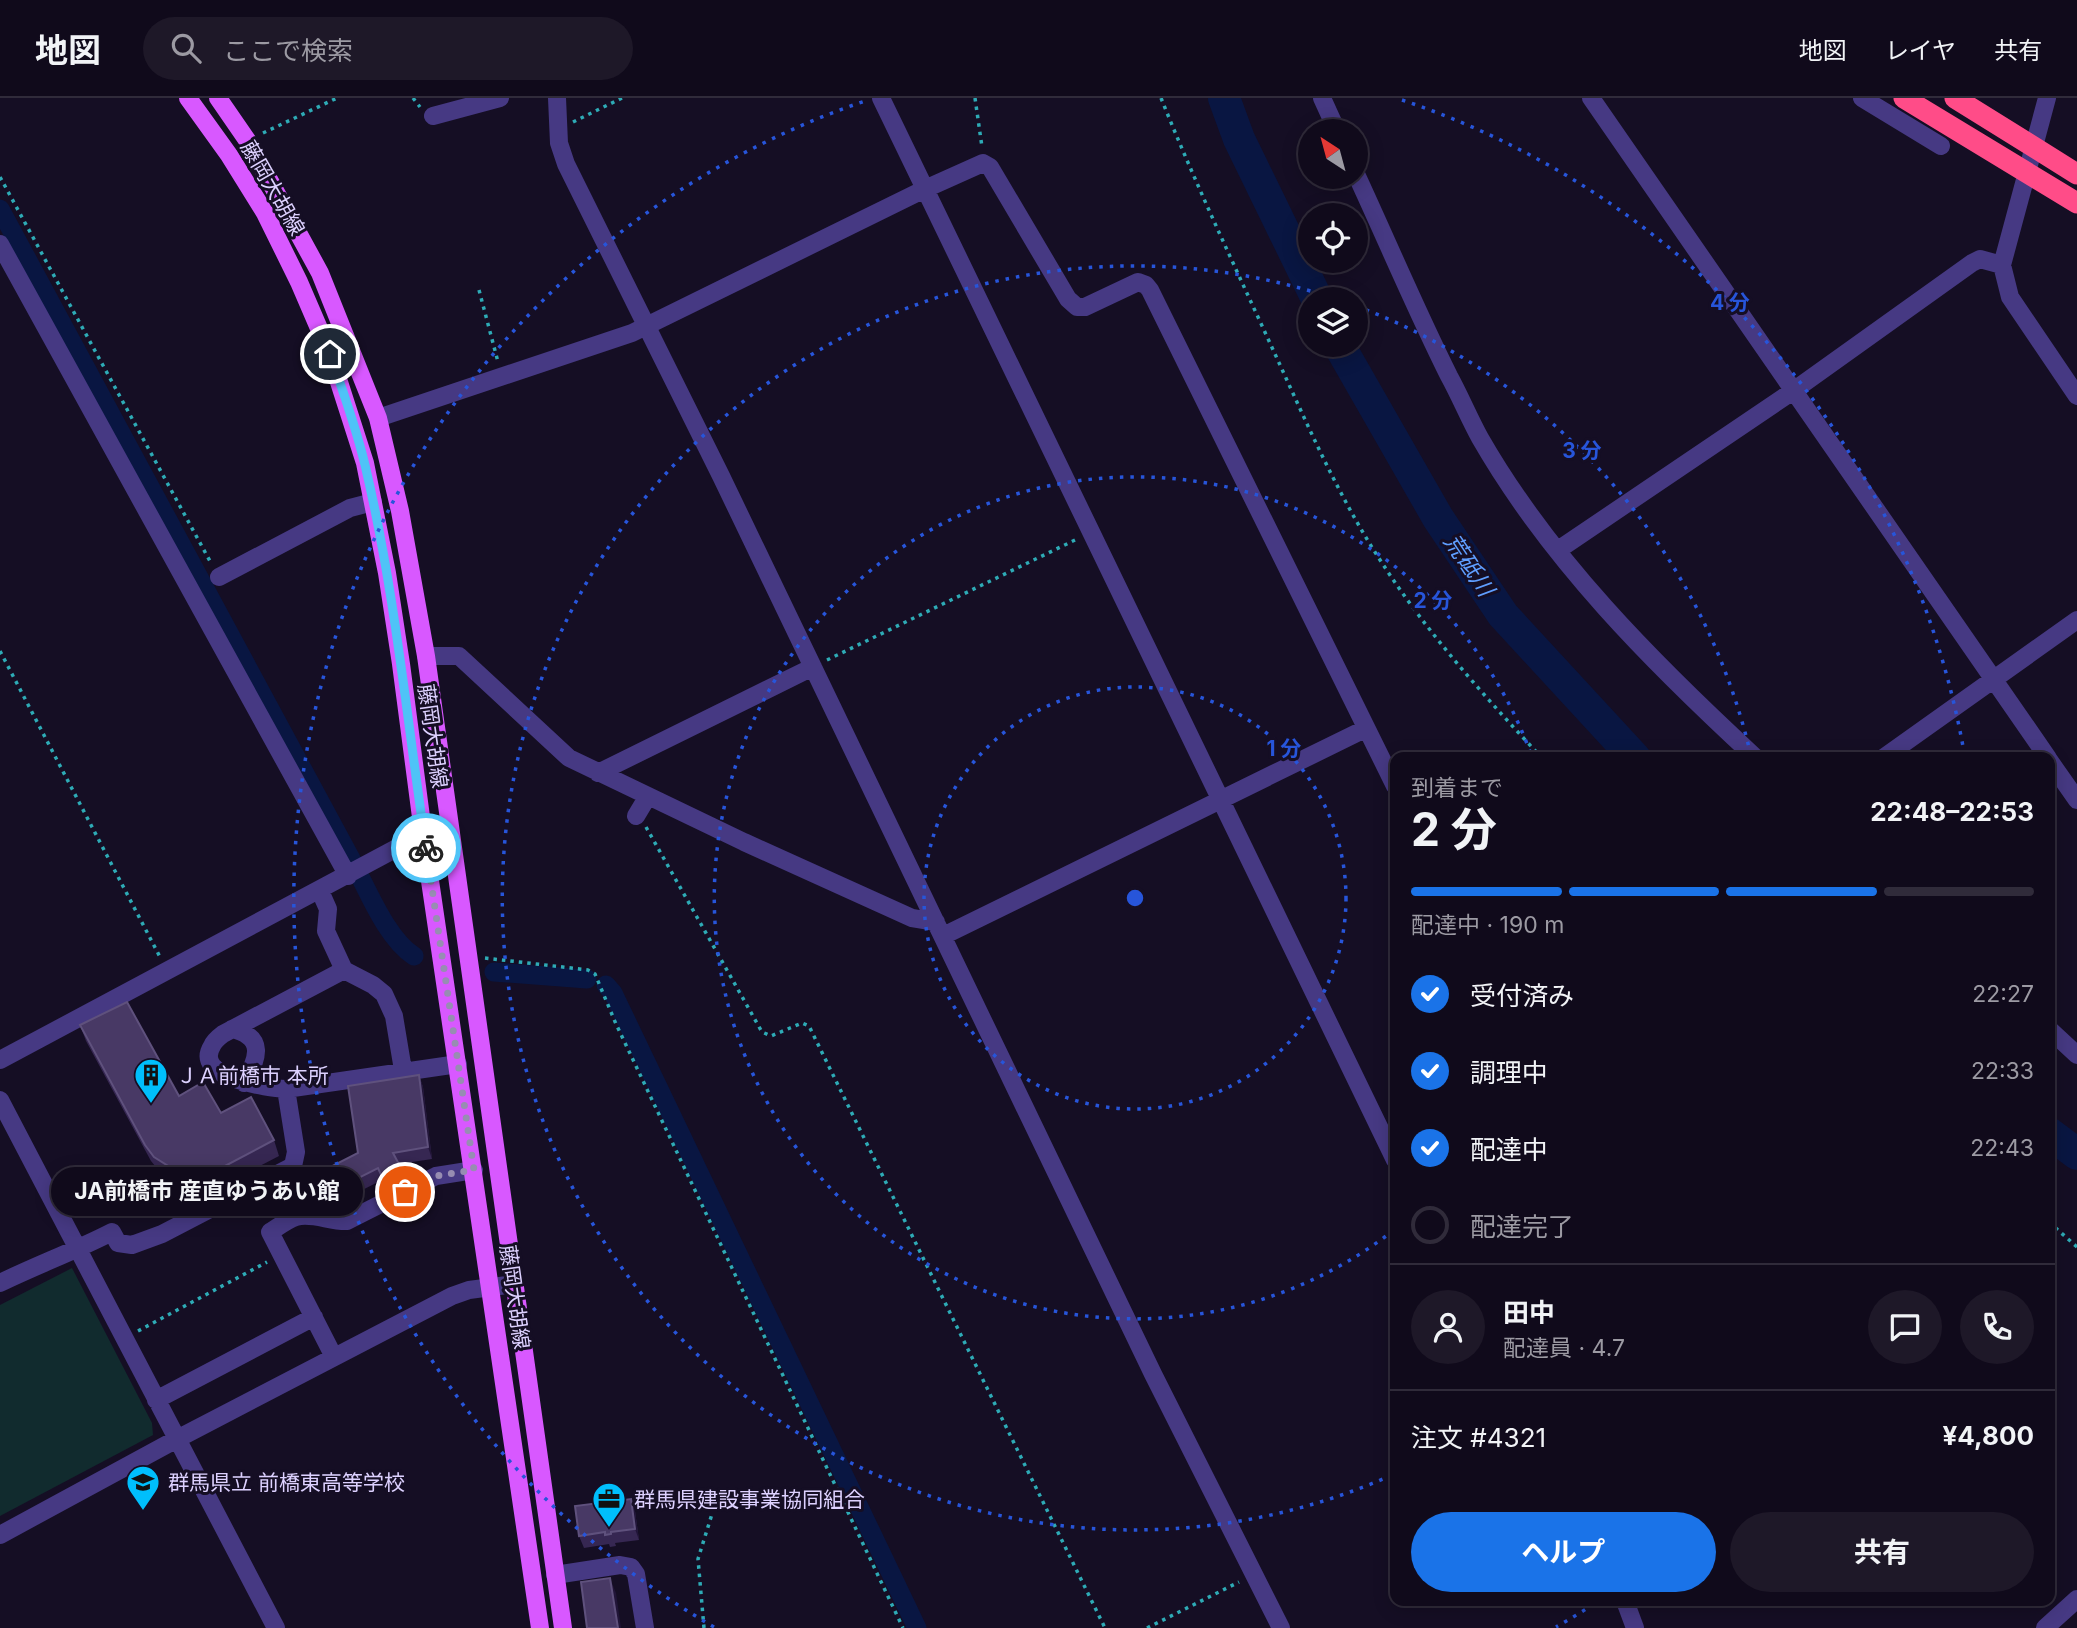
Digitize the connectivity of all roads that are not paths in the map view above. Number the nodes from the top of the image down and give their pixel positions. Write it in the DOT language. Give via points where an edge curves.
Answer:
graph roads {
  1 [pos="188,98"];
  2 [pos="218,98"];
  3 [pos="500,98"];
  4 [pos="557,98"];
  5 [pos="881,98"];
  6 [pos="1322,98"];
  7 [pos="1591,98"];
  8 [pos="1862,98"];
  9 [pos="1904,98"];
  10 [pos="1955,98"];
  11 [pos="2047,98"];
  12 [pos="433,116"];
  13 [pos="1332,119"];
  14 [pos="1941,146"];
  15 [pos="2033,146"];
  16 [pos="2077,173"];
  17 [pos="2028,174"];
  18 [pos="925,189"];
  19 [pos="1363,189"];
  20 [pos="2077,203"];
  21 [pos="0,244"];
  22 [pos="2002,265"];
  23 [pos="645,326"];
  24 [pos="1793,391"];
  25 [pos="2077,396"];
  26 [pos="378,418"];
  27 [pos="373,502"];
  28 [pos="1558,550"];
  29 [pos="219,577"];
  30 [pos="2077,620"];
  31 [pos="426,656"];
  32 [pos="813,667"];
  33 [pos="1994,679"];
  34 [pos="1366,729"];
  35 [pos="1750,752"];
  36 [pos="1891,752"];
  37 [pos="2043,752"];
  38 [pos="2055,769"];
  39 [pos="598,773"];
  40 [pos="1390,776"];
  41 [pos="648,796"];
  42 [pos="2077,800"];
  43 [pos="1221,801"];
  44 [pos="636,816"];
  45 [pos="424,840"];
  46 [pos="355,872"];
  47 [pos="320,891"];
  48 [pos="939,929"];
  49 [pos="344,970"];
  50 [pos="232,1029"];
  51 [pos="2055,1035"];
  52 [pos="2077,1055"];
  53 [pos="0,1060"];
  54 [pos="458,1064"];
  55 [pos="403,1070"];
  56 [pos="244,1083"];
  57 [pos="286,1089"];
  58 [pos="0,1100"];
  59 [pos="1390,1150"];
  60 [pos="474,1170"];
  61 [pos="78,1249"];
  62 [pos="0,1283"];
  63 [pos="515,1283"];
  64 [pos="491,1286"];
  65 [pos="314,1317"];
  66 [pos="334,1357"];
  67 [pos="156,1399"];
  68 [pos="177,1439"];
  69 [pos="0,1535"];
  70 [pos="555,1575"];
  71 [pos="2077,1599"];
  72 [pos="1627,1606"];
  73 [pos="276,1628"];
  74 [pos="540,1628"];
  75 [pos="563,1628"];
  76 [pos="645,1628"];
  77 [pos="1281,1628"];
  78 [pos="1635,1628"];
  79 [pos="2045,1628"];
  1 -- 27 [label="main road, 藤岡大胡線" via="265,213 299,282 355,427"];
  2 -- 26 [label="main road, 藤岡大胡線" via="249,143 320,273"];
  3 -- 12 [label="street"];
  4 -- 23 [label="street" via="559,143 566,164"];
  5 -- 18 [label="street"];
  6 -- 13 [label="street"];
  7 -- 24 [label="street"];
  8 -- 14 [label="street"];
  9 -- 17 [label="highway"];
  10 -- 15 [label="highway"];
  11 -- 15 [label="street"];
  15 -- 16 [label="highway"];
  15 -- 17 [label="street"];
  17 -- 20 [label="highway"];
  17 -- 22 [label="street"];
  18 -- 23 [label="street"];
  18 -- 34 [label="street" via="983,163 990,167 1077,307 1138,282 1146,285"];
  18 -- 43 [label="street"];
  19 -- 28 [label="street" via="1480,438"];
  21 -- 46 [label="street"];
  22 -- 24 [label="street" via="1980,259 1972,263"];
  22 -- 25 [label="street" via="2010,297"];
  23 -- 26 [label="street"];
  23 -- 32 [label="street"];
  24 -- 28 [label="street"];
  24 -- 33 [label="street"];
  26 -- 31 [label="main road, 藤岡大胡線"];
  27 -- 29 [label="street" via="350,508"];
  27 -- 45 [label="main road, 藤岡大胡線" via="401,664"];
  28 -- 35 [label="street" via="1604,606"];
  30 -- 33 [label="street"];
  31 -- 39 [label="street" via="459,656 569,758"];
  31 -- 63 [label="main road, 藤岡大胡線"];
  32 -- 39 [label="street"];
  32 -- 48 [label="street"];
  33 -- 36 [label="street"];
  33 -- 37 [label="street"];
  34 -- 40 [label="street"];
  34 -- 43 [label="street"];
  38 -- 42 [label="street"];
  39 -- 41 [label="street"];
  41 -- 44 [label="street"];
  41 -- 48 [label="street"];
  43 -- 48 [label="street"];
  43 -- 59 [label="street"];
  45 -- 46 [label="street" via="395,849"];
  45 -- 54 [label="main road, 藤岡大胡線"];
  46 -- 47 [label="street"];
  47 -- 49 [label="street" via="328,909 326,931"];
  47 -- 53 [label="street"];
  48 -- 77 [label="street"];
  49 -- 50 [label="street"];
  49 -- 55 [label="street" via="384,994 394,1016"];
  50 -- 56 [label="street" via="254,1041 257,1053"];
  50 -- 56 [label="street" via="212,1045 209,1054 219,1072"];
  51 -- 52 [label="street"];
  54 -- 55 [label="street"];
  54 -- 60 [label="main road, 藤岡大胡線"];
  55 -- 57 [label="street"];
  56 -- 57 [label="street"];
  57 -- 61 [label="street" via="296,1152 293,1166 162,1234 132,1245 118,1243 112,1232"];
  58 -- 61 [label="street"];
  60 -- 64 [label="main road, 藤岡大胡線"];
  60 -- 65 [label="street" via="436,1176 347,1222 295,1217 270,1231"];
  61 -- 62 [label="street"];
  61 -- 67 [label="street"];
  63 -- 64 [label="street"];
  63 -- 70 [label="main road, 藤岡大胡線"];
  64 -- 66 [label="street" via="452,1296"];
  64 -- 74 [label="main road, 藤岡大胡線"];
  65 -- 66 [label="street"];
  65 -- 67 [label="street"];
  66 -- 68 [label="street"];
  67 -- 68 [label="street"];
  68 -- 69 [label="street"];
  68 -- 73 [label="street"];
  70 -- 75 [label="main road, 藤岡大胡線"];
  70 -- 76 [label="street" via="620,1564 631,1567"];
  71 -- 79 [label="street"];
  72 -- 78 [label="street"];
}
